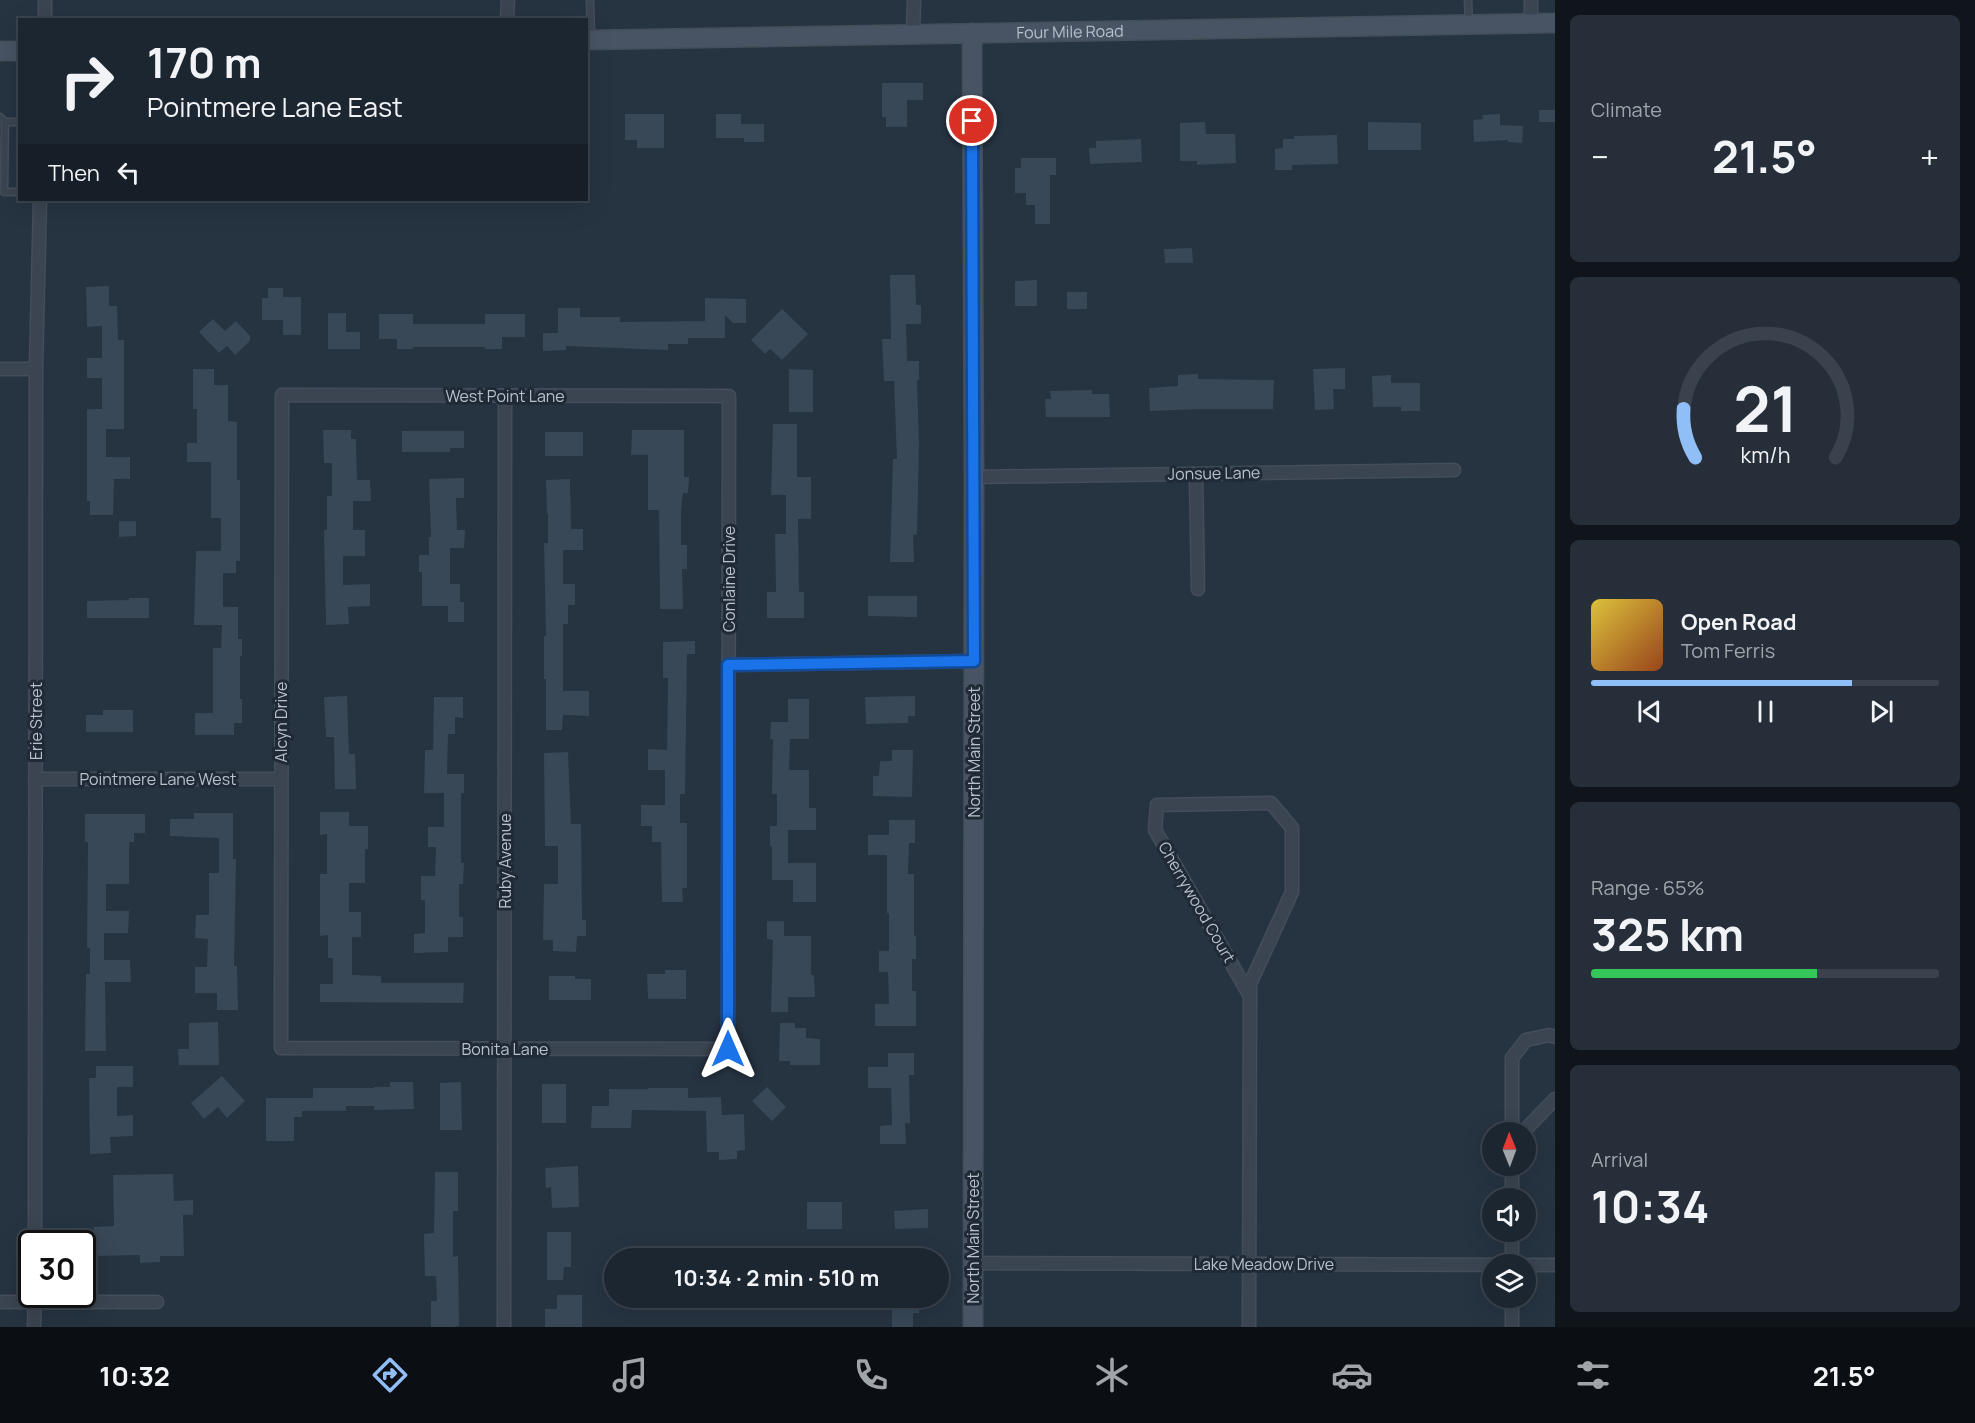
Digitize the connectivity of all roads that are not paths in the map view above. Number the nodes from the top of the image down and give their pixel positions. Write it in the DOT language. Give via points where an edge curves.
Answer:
graph roads {
  1 [pos="45,0"];
  2 [pos="508,0"];
  3 [pos="590,0"];
  4 [pos="914,0"];
  5 [pos="1468,0"];
  6 [pos="1531,0"];
  7 [pos="45,18"];
  8 [pos="507,18"];
  9 [pos="1531,23"];
  10 [pos="1555,23"];
  11 [pos="1469,24"];
  12 [pos="972,33"];
  13 [pos="913,34"];
  14 [pos="589,40"];
  15 [pos="0,51"];
  16 [pos="18,51"];
  17 [pos="2,120"];
  18 [pos="18,122"];
  19 [pos="18,192"];
  20 [pos="40,201"];
  21 [pos="0,369"];
  22 [pos="36,369"];
  23 [pos="282,395"];
  24 [pos="505,396"];
  25 [pos="729,396"];
  26 [pos="1454,470"];
  27 [pos="1196,474"];
  28 [pos="974,477"];
  29 [pos="1198,589"];
  30 [pos="974,661"];
  31 [pos="728,665"];
  32 [pos="35,779"];
  33 [pos="281,779"];
  34 [pos="1250,996"];
  35 [pos="1555,1037"];
  36 [pos="281,1048"];
  37 [pos="504,1049"];
  38 [pos="728,1049"];
  39 [pos="1555,1099"];
  40 [pos="1512,1122"];
  41 [pos="1533,1122"];
  42 [pos="35,1230"];
  43 [pos="973,1263"];
  44 [pos="1249,1264"];
  45 [pos="1482,1264"];
  46 [pos="1536,1264"];
  47 [pos="1555,1264"];
  48 [pos="18,1300"];
  49 [pos="96,1300"];
  50 [pos="0,1302"];
  51 [pos="156,1302"];
  52 [pos="34,1308"];
  53 [pos="1512,1308"];
  54 [pos="34,1327"];
  55 [pos="504,1327"];
  56 [pos="973,1327"];
  57 [pos="1249,1327"];
  58 [pos="1512,1327"];
  1 -- 7 [label="street"];
  2 -- 8 [label="street"];
  3 -- 14 [label="lane"];
  4 -- 13 [label="street"];
  5 -- 11 [label="lane"];
  6 -- 9 [label="street"];
  9 -- 10 [label="main road, Four Mile Road"];
  9 -- 11 [label="main road, Four Mile Road"];
  11 -- 12 [label="main road, Four Mile Road"];
  12 -- 13 [label="main road, Four Mile Road"];
  12 -- 28 [label="main road, North Main Street"];
  13 -- 14 [label="main road, Four Mile Road"];
  15 -- 16 [label="main road"];
  17 -- 18 [label="lane"];
  17 -- 19 [label="lane" via="4,192"];
  20 -- 22 [label="street, Erie Street"];
  21 -- 22 [label="street"];
  22 -- 32 [label="street, Erie Street"];
  23 -- 24 [label="street, West Point Lane"];
  23 -- 33 [label="street, Alcyn Drive"];
  24 -- 25 [label="street, West Point Lane"];
  24 -- 37 [label="street, Ruby Avenue"];
  25 -- 31 [label="street, Conlaine Drive"];
  26 -- 27 [label="street, Jonsue Lane"];
  27 -- 28 [label="street, Jonsue Lane"];
  27 -- 29 [label="street"];
  28 -- 30 [label="main road, North Main Street"];
  30 -- 31 [label="street"];
  30 -- 43 [label="main road, North Main Street"];
  31 -- 38 [label="street, Conlaine Drive"];
  32 -- 33 [label="street, Pointmere Lane West"];
  32 -- 42 [label="street, Erie Street"];
  33 -- 36 [label="street, Alcyn Drive"];
  34 -- 34 [label="street, Cherrywood Court" via="1250,984 1292,892 1292,828 1271,803 1157,805 1155,830"];
  34 -- 44 [label="street, Cherrywood Court"];
  35 -- 40 [label="street" via="1526,1040 1512,1058"];
  36 -- 37 [label="street, Bonita Lane"];
  37 -- 38 [label="street, Bonita Lane"];
  37 -- 55 [label="street, Ruby Avenue"];
  39 -- 41 [label="street"];
  43 -- 44 [label="street, Lake Meadow Drive"];
  43 -- 56 [label="main road, North Main Street"];
  44 -- 45 [label="street, Lake Meadow Drive"];
  44 -- 57 [label="street, Cherrywood Court"];
  46 -- 47 [label="street, Lake Meadow Drive"];
  48 -- 50 [label="street"];
  49 -- 51 [label="street"];
  52 -- 54 [label="street"];
  53 -- 58 [label="street"];
}
